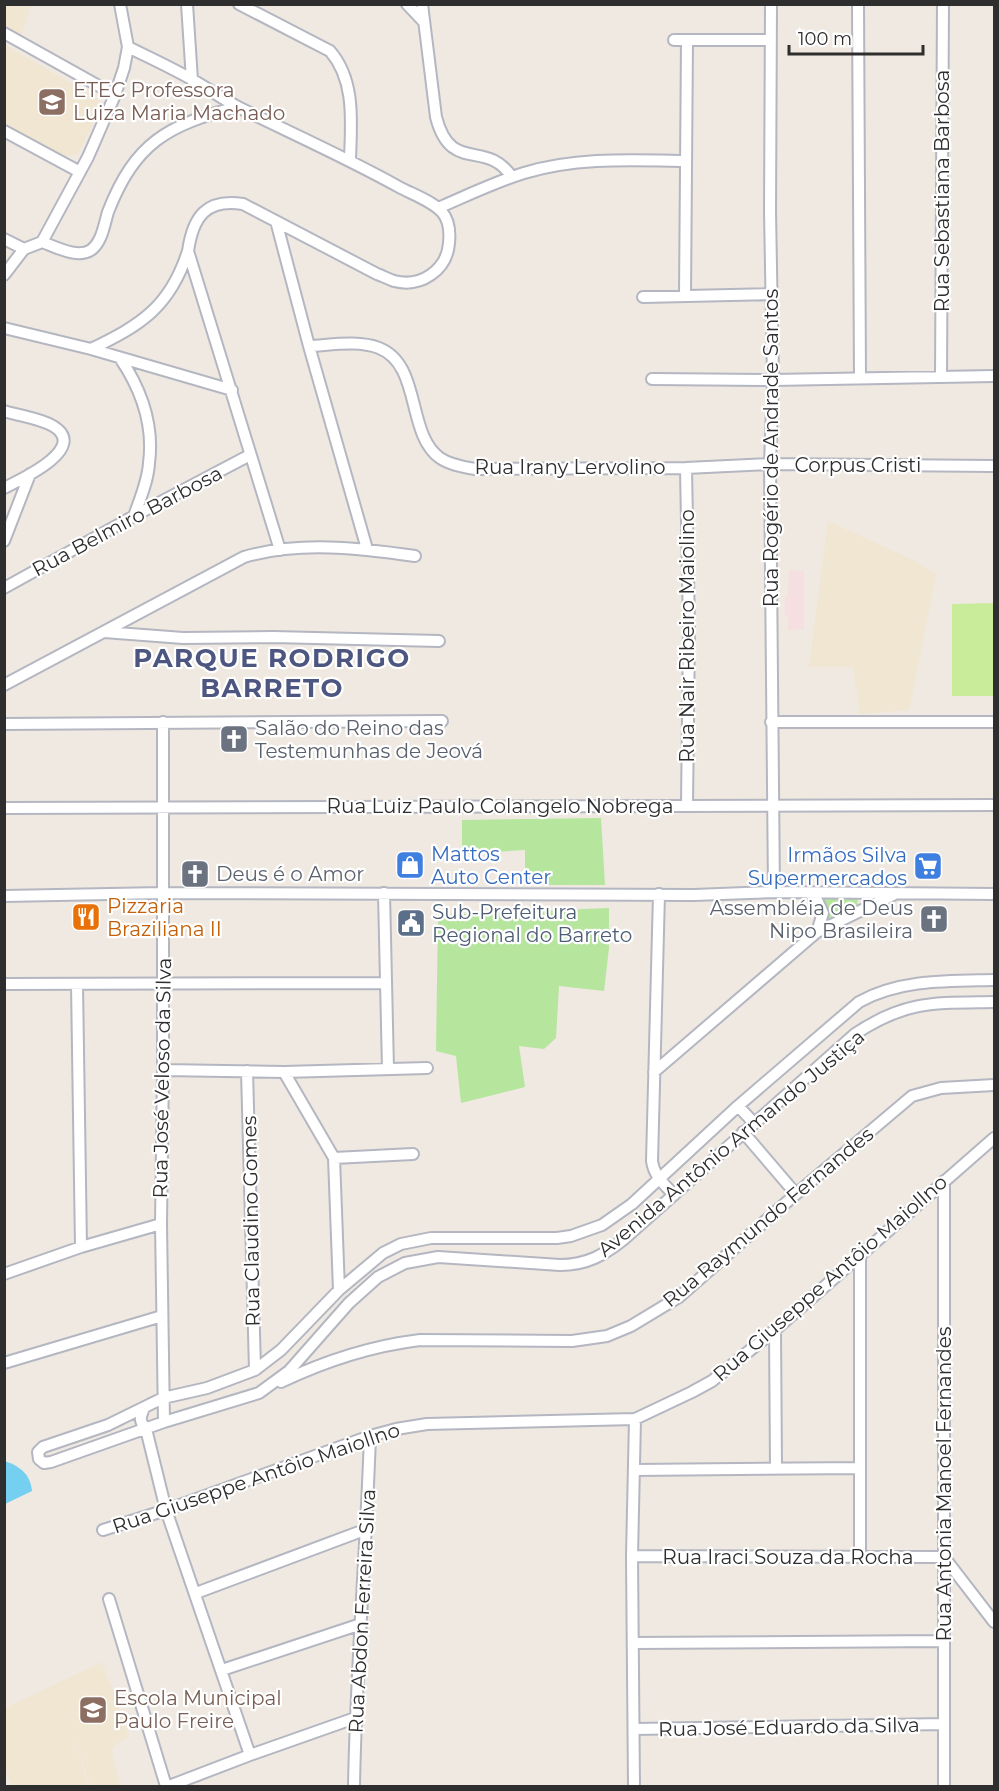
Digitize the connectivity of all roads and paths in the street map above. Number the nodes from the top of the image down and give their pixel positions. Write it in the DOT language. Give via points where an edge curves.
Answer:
graph roads {
  1 [pos="120,4"];
  2 [pos="187,4"];
  3 [pos="239,4"];
  4 [pos="408,4"];
  5 [pos="422,4"];
  6 [pos="771,4"];
  7 [pos="858,4"];
  8 [pos="943,4"];
  9 [pos="423,21"];
  10 [pos="4,33"];
  11 [pos="674,40"];
  12 [pos="771,40"];
  13 [pos="687,41"];
  14 [pos="128,47"];
  15 [pos="192,80"];
  16 [pos="115,95"];
  17 [pos="237,107"];
  18 [pos="4,131"];
  19 [pos="350,160"];
  20 [pos="686,161"];
  21 [pos="80,172"];
  22 [pos="512,177"];
  23 [pos="438,208"];
  24 [pos="276,221"];
  25 [pos="4,239"];
  26 [pos="42,242"];
  27 [pos="24,249"];
  28 [pos="188,251"];
  29 [pos="4,275"];
  30 [pos="772,294"];
  31 [pos="685,296"];
  32 [pos="643,297"];
  33 [pos="4,328"];
  34 [pos="309,346"];
  35 [pos="91,349"];
  36 [pos="120,358"];
  37 [pos="994,376"];
  38 [pos="941,377"];
  39 [pos="860,378"];
  40 [pos="652,379"];
  41 [pos="773,380"];
  42 [pos="232,390"];
  43 [pos="4,411"];
  44 [pos="250,455"];
  45 [pos="770,464"];
  46 [pos="994,466"];
  47 [pos="686,468"];
  48 [pos="30,474"];
  49 [pos="4,488"];
  50 [pos="134,516"];
  51 [pos="4,541"];
  52 [pos="367,549"];
  53 [pos="280,550"];
  54 [pos="415,556"];
  55 [pos="4,588"];
  56 [pos="104,632"];
  57 [pos="439,641"];
  58 [pos="4,685"];
  59 [pos="442,720"];
  60 [pos="163,722"];
  61 [pos="771,722"];
  62 [pos="994,722"];
  63 [pos="4,724"];
  64 [pos="687,805"];
  65 [pos="994,805"];
  66 [pos="773,806"];
  67 [pos="4,808"];
  68 [pos="164,808"];
  69 [pos="774,892"];
  70 [pos="164,893"];
  71 [pos="384,893"];
  72 [pos="897,893"];
  73 [pos="659,894"];
  74 [pos="810,894"];
  75 [pos="994,894"];
  76 [pos="4,896"];
  77 [pos="817,932"];
  78 [pos="994,980"];
  79 [pos="386,983"];
  80 [pos="4,984"];
  81 [pos="77,984"];
  82 [pos="164,984"];
  83 [pos="994,1002"];
  84 [pos="427,1068"];
  85 [pos="388,1069"];
  86 [pos="163,1070"];
  87 [pos="248,1071"];
  88 [pos="284,1072"];
  89 [pos="654,1072"];
  90 [pos="994,1085"];
  91 [pos="738,1106"];
  92 [pos="754,1123"];
  93 [pos="743,1132"];
  94 [pos="994,1138"];
  95 [pos="414,1154"];
  96 [pos="334,1158"];
  97 [pos="659,1179"];
  98 [pos="944,1181"];
  99 [pos="796,1194"];
  100 [pos="674,1195"];
  101 [pos="161,1224"];
  102 [pos="81,1247"];
  103 [pos="860,1257"];
  104 [pos="4,1274"];
  105 [pos="339,1290"];
  106 [pos="162,1316"];
  107 [pos="774,1330"];
  108 [pos="289,1342"];
  109 [pos="304,1354"];
  110 [pos="4,1363"];
  111 [pos="315,1366"];
  112 [pos="255,1370"];
  113 [pos="259,1393"];
  114 [pos="163,1398"];
  115 [pos="144,1408"];
  116 [pos="635,1419"];
  117 [pos="164,1422"];
  118 [pos="146,1429"];
  119 [pos="370,1436"];
  120 [pos="776,1468"];
  121 [pos="860,1468"];
  122 [pos="634,1470"];
  123 [pos="166,1510"];
  124 [pos="367,1529"];
  125 [pos="103,1530"];
  126 [pos="632,1556"];
  127 [pos="860,1557"];
  128 [pos="944,1557"];
  129 [pos="196,1593"];
  130 [pos="109,1599"];
  131 [pos="994,1622"];
  132 [pos="361,1624"];
  133 [pos="943,1641"];
  134 [pos="633,1643"];
  135 [pos="222,1670"];
  136 [pos="355,1718"];
  137 [pos="944,1724"];
  138 [pos="634,1729"];
  139 [pos="250,1755"];
  140 [pos="168,1786"];
  141 [pos="354,1786"];
  142 [pos="634,1786"];
  143 [pos="944,1786"];
  1 -- 14 [label="street"];
  2 -- 15 [label="street"];
  3 -- 19 [label="street" via="330,51 339,61 351,114"];
  4 -- 9 [label="street"];
  5 -- 9 [label="street"];
  6 -- 12 [label="street, Rua Rogério de Andrade Santos"];
  7 -- 39 [label="street"];
  8 -- 38 [label="street, Rua Sebastiana Barbosa"];
  9 -- 22 [label="street" via="440,133 462,153 499,161"];
  10 -- 16 [label="street"];
  11 -- 13 [label="street"];
  12 -- 13 [label="street"];
  12 -- 30 [label="street, Rua Rogério de Andrade Santos"];
  13 -- 20 [label="street"];
  14 -- 15 [label="street"];
  14 -- 16 [label="street"];
  15 -- 17 [label="street"];
  16 -- 21 [label="street"];
  17 -- 19 [label="street"];
  17 -- 26 [label="street" via="180,127 146,147 124,176 92,249 78,253"];
  18 -- 21 [label="street"];
  19 -- 23 [label="street"];
  20 -- 22 [label="street" via="597,161 543,168"];
  20 -- 31 [label="street"];
  21 -- 26 [label="street"];
  22 -- 23 [label="street"];
  23 -- 24 [label="street" via="450,236 442,266 431,276 406,282 377,274"];
  24 -- 28 [label="street" via="243,204 218,203 196,220"];
  24 -- 34 [label="street"];
  25 -- 27 [label="street"];
  26 -- 27 [label="street"];
  27 -- 29 [label="street"];
  28 -- 35 [label="street" via="165,299 143,320"];
  28 -- 42 [label="street"];
  30 -- 31 [label="street"];
  30 -- 41 [label="street, Rua Rogério de Andrade Santos"];
  31 -- 32 [label="street"];
  33 -- 35 [label="street"];
  34 -- 47 [label="street, Rua Irany Lervolino" via="369,345 393,355 403,370 430,448 440,458 461,466"];
  34 -- 52 [label="street"];
  35 -- 36 [label="street"];
  36 -- 42 [label="street"];
  36 -- 50 [label="street" via="140,395 150,439 149,464"];
  37 -- 38 [label="street"];
  38 -- 39 [label="street"];
  39 -- 41 [label="street"];
  40 -- 41 [label="street"];
  41 -- 45 [label="street, Rua Rogério de Andrade Santos"];
  42 -- 44 [label="street"];
  43 -- 48 [label="street" via="56,427 63,438 62,451"];
  44 -- 50 [label="street, Rua Belmiro Barbosa"];
  44 -- 53 [label="street"];
  45 -- 46 [label="street, Corpus Cristi"];
  45 -- 47 [label="street, Corpus Cristi"];
  45 -- 61 [label="street, Rua Rogério de Andrade Santos"];
  47 -- 64 [label="street, Rua Nair Ribeiro Maiolino"];
  48 -- 49 [label="street"];
  48 -- 51 [label="street"];
  50 -- 55 [label="street, Rua Belmiro Barbosa"];
  52 -- 53 [label="street"];
  52 -- 54 [label="street"];
  53 -- 56 [label="street" via="244,557"];
  56 -- 57 [label="street" via="183,638"];
  56 -- 58 [label="street"];
  59 -- 60 [label="street"];
  60 -- 63 [label="street"];
  60 -- 68 [label="street, Rua José Veloso da Silva"];
  61 -- 62 [label="street"];
  61 -- 66 [label="street, Rua Rogério de Andrade Santos"];
  64 -- 66 [label="street, Rua Luiz Paulo Colangelo Nobrega"];
  64 -- 68 [label="street, Rua Luiz Paulo Colangelo Nobrega"];
  65 -- 66 [label="street, Rua Luiz Paulo Colangelo Nobrega"];
  66 -- 69 [label="street, Rua Rogério de Andrade Santos"];
  67 -- 68 [label="street, Rua Luiz Paulo Colangelo Nobrega"];
  68 -- 70 [label="street, Rua José Veloso da Silva"];
  69 -- 73 [label="street"];
  69 -- 74 [label="street"];
  70 -- 71 [label="street"];
  70 -- 76 [label="street"];
  70 -- 82 [label="street, Rua José Veloso da Silva"];
  71 -- 73 [label="street"];
  71 -- 79 [label="street"];
  72 -- 74 [label="street"];
  72 -- 75 [label="street"];
  72 -- 77 [label="street"];
  73 -- 89 [label="street"];
  74 -- 77 [label="street" via="823,913"];
  77 -- 89 [label="street"];
  78 -- 91 [label="street, Avenida Antônio Armando Justiça" via="911,985 874,994 859,1002"];
  79 -- 82 [label="street"];
  79 -- 85 [label="street"];
  80 -- 81 [label="street"];
  81 -- 82 [label="street"];
  81 -- 102 [label="street"];
  82 -- 86 [label="street, Rua José Veloso da Silva"];
  83 -- 92 [label="street, Avenida Antônio Armando Justiça" via="918,1006 875,1021"];
  84 -- 85 [label="street"];
  85 -- 88 [label="street"];
  86 -- 87 [label="street"];
  86 -- 101 [label="street, Rua José Veloso da Silva"];
  87 -- 88 [label="street"];
  87 -- 112 [label="street, Rua Claudino Gomes"];
  88 -- 96 [label="street"];
  89 -- 97 [label="street" via="652,1161"];
  90 -- 99 [label="street, Rua Raymundo Fernandes" via="941,1088 912,1096"];
  91 -- 92 [label="street"];
  91 -- 97 [label="street, Avenida Antônio Armando Justiça"];
  92 -- 93 [label="street, Avenida Antônio Armando Justiça"];
  93 -- 99 [label="street"];
  93 -- 100 [label="street, Avenida Antônio Armando Justiça"];
  94 -- 98 [label="street, Rua Giuseppe Antôio Maiollno"];
  95 -- 96 [label="street"];
  96 -- 105 [label="street"];
  97 -- 100 [label="street"];
  97 -- 105 [label="street, Avenida Antônio Armando Justiça" via="613,1218 581,1233 543,1239 417,1239 383,1253"];
  98 -- 103 [label="street, Rua Giuseppe Antôio Maiollno"];
  98 -- 128 [label="street, Rua Antonia Manoel Fernandes"];
  99 -- 111 [label="street, Rua Raymundo Fernandes" via="679,1297 608,1336 572,1341 420,1340 371,1348"];
  100 -- 109 [label="street, Avenida Antônio Armando Justiça" via="613,1248 589,1262 560,1265 438,1257 405,1263 378,1277"];
  101 -- 102 [label="street"];
  101 -- 106 [label="street, Rua José Veloso da Silva"];
  102 -- 104 [label="street"];
  103 -- 107 [label="street, Rua Giuseppe Antôio Maiollno"];
  103 -- 121 [label="street"];
  105 -- 108 [label="street, Avenida Antônio Armando Justiça"];
  106 -- 110 [label="street"];
  106 -- 114 [label="street, Rua José Veloso da Silva"];
  107 -- 116 [label="street, Rua Giuseppe Antôio Maiollno" via="712,1381"];
  107 -- 120 [label="street"];
  108 -- 109 [label="street"];
  108 -- 112 [label="street, Avenida Antônio Armando Justiça"];
  109 -- 111 [label="street"];
  109 -- 113 [label="street, Avenida Antônio Armando Justiça" via="289,1371"];
  111 -- 113 [label="street, Rua Raymundo Fernandes"];
  112 -- 114 [label="street, Avenida Antônio Armando Justiça" via="207,1388"];
  113 -- 117 [label="street, Avenida Antônio Armando Justiça"];
  114 -- 115 [label="street"];
  114 -- 117 [label="street, Rua José Veloso da Silva"];
  115 -- 118 [label="street" via="140,1418"];
  115 -- 118 [label="street, Avenida Antônio Armando Justiça" via="43,1447 38,1455 47,1463"];
  116 -- 119 [label="street, Rua Giuseppe Antôio Maiollno" via="427,1425"];
  116 -- 122 [label="street"];
  117 -- 118 [label="street, Avenida Antônio Armando Justiça"];
  118 -- 123 [label="street"];
  119 -- 123 [label="street, Rua Giuseppe Antôio Maiollno"];
  119 -- 124 [label="street, Rua Abdon Ferreira Silva"];
  120 -- 121 [label="street"];
  120 -- 122 [label="street"];
  121 -- 127 [label="street"];
  122 -- 126 [label="street"];
  123 -- 125 [label="street, Rua Giuseppe Antôio Maiollno"];
  123 -- 129 [label="street"];
  124 -- 129 [label="street"];
  124 -- 132 [label="street, Rua Abdon Ferreira Silva"];
  126 -- 127 [label="street, Rua Iraci Souza da Rocha"];
  126 -- 134 [label="street"];
  127 -- 128 [label="street, Rua Iraci Souza da Rocha"];
  128 -- 131 [label="street"];
  128 -- 133 [label="street, Rua Antonia Manoel Fernandes"];
  129 -- 135 [label="street"];
  130 -- 140 [label="street"];
  132 -- 135 [label="street"];
  132 -- 136 [label="street, Rua Abdon Ferreira Silva"];
  133 -- 134 [label="street"];
  133 -- 137 [label="street, Rua Antonia Manoel Fernandes"];
  134 -- 138 [label="street"];
  135 -- 139 [label="street"];
  136 -- 139 [label="street"];
  136 -- 141 [label="street, Rua Abdon Ferreira Silva"];
  137 -- 138 [label="street, Rua José Eduardo da Silva"];
  137 -- 143 [label="street, Rua Antonia Manoel Fernandes"];
  138 -- 142 [label="street"];
  139 -- 140 [label="street"];
}
